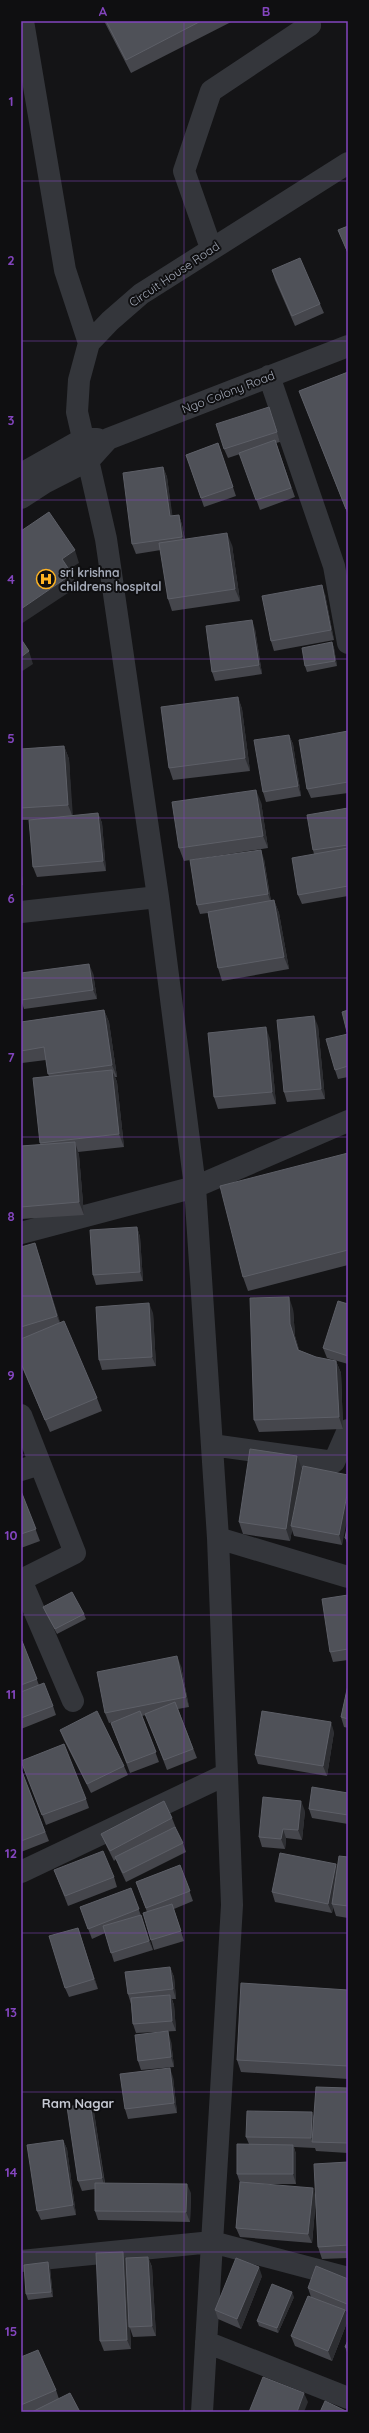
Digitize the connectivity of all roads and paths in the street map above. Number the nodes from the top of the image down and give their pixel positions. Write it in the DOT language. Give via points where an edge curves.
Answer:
graph roads {
  1 [pos="23,21"];
  2 [pos="309,21"];
  3 [pos="348,163"];
  4 [pos="211,248"];
  5 [pos="89,343"];
  6 [pos="348,346"];
  7 [pos="269,376"];
  8 [pos="83,439"];
  9 [pos="108,439"];
  10 [pos="89,460"];
  11 [pos="21,474"];
  12 [pos="21,498"];
  13 [pos="348,643"];
  14 [pos="158,897"];
  15 [pos="21,912"];
  16 [pos="348,1121"];
  17 [pos="196,1186"];
  18 [pos="21,1233"];
  19 [pos="21,1415"];
  20 [pos="348,1430"];
  21 [pos="212,1445"];
  22 [pos="31,1467"];
  23 [pos="218,1538"];
  24 [pos="348,1577"];
  25 [pos="73,1701"];
  26 [pos="227,1774"];
  27 [pos="21,1872"];
  28 [pos="212,2242"];
  29 [pos="21,2261"];
  30 [pos="348,2278"];
  31 [pos="206,2342"];
  32 [pos="348,2398"];
  33 [pos="202,2412"];
  1 -- 5 [label="street" via="65,270"];
  2 -- 4 [label="street" via="310,25 211,91 184,171"];
  3 -- 4 [label="street, Circuit House Road"];
  4 -- 5 [label="street, Circuit House Road" via="141,294"];
  5 -- 8 [label="street, Circuit House Road" via="76,394"];
  6 -- 7 [label="street, Ngo Colony Road"];
  7 -- 9 [label="street, Ngo Colony Road"];
  7 -- 13 [label="street" via="334,566"];
  8 -- 9 [label="street"];
  8 -- 10 [label="street, Circuit House Road"];
  8 -- 11 [label="street"];
  9 -- 10 [label="street"];
  10 -- 12 [label="street"];
  10 -- 14 [label="street, Circuit House Road" via="106,539"];
  14 -- 15 [label="street"];
  14 -- 17 [label="street, Circuit House Road"];
  16 -- 17 [label="street"];
  17 -- 18 [label="street"];
  17 -- 21 [label="street, Circuit House Road"];
  19 -- 22 [label="street"];
  20 -- 21 [label="street" via="334,1462"];
  21 -- 23 [label="street, Circuit House Road"];
  22 -- 25 [label="street" via="76,1554 21,1580"];
  23 -- 24 [label="street"];
  23 -- 26 [label="street, Circuit House Road"];
  26 -- 27 [label="street"];
  26 -- 28 [label="street, Circuit House Road" via="232,1905"];
  28 -- 29 [label="street"];
  28 -- 30 [label="street"];
  28 -- 31 [label="street, Circuit House Road"];
  31 -- 32 [label="street"];
  31 -- 33 [label="street, Circuit House Road"];
}
